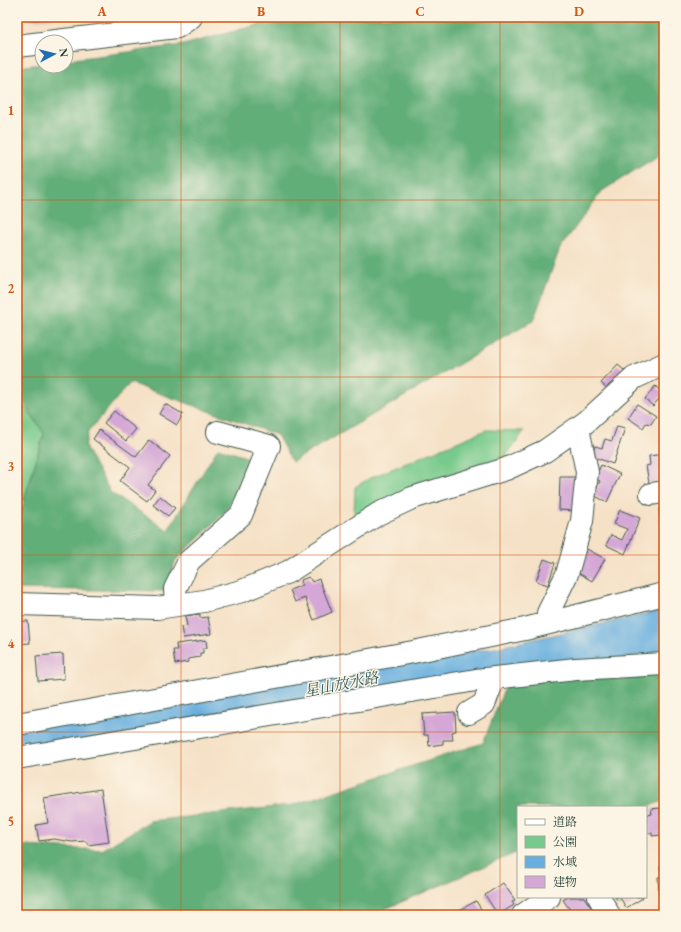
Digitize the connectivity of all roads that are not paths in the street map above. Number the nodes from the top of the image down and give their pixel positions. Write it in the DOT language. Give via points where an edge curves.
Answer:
graph roads {
  1 [pos="191,17"];
  2 [pos="74,39"];
  3 [pos="34,44"];
  4 [pos="17,46"];
  5 [pos="664,364"];
  6 [pos="578,428"];
  7 [pos="218,432"];
  8 [pos="664,594"];
  9 [pos="17,604"];
  10 [pos="176,605"];
  11 [pos="550,622"];
  12 [pos="664,664"];
  13 [pos="494,678"];
  14 [pos="469,713"];
  15 [pos="17,724"];
  16 [pos="17,758"];
  17 [pos="548,898"];
  18 [pos="600,898"];
  19 [pos="523,915"];
  20 [pos="609,915"];
  1 -- 2 [label="street" via="177,27"];
  3 -- 4 [label="street"];
  5 -- 6 [label="street" via="634,378"];
  6 -- 10 [label="street" via="545,451 506,469 412,498 378,514 288,572 242,591"];
  6 -- 11 [label="street" via="587,472 582,521 567,574 548,613"];
  7 -- 10 [label="street" via="269,446 241,515 189,561 174,589"];
  8 -- 11 [label="street"];
  9 -- 10 [label="street" via="157,608"];
  11 -- 15 [label="street" via="413,652"];
  12 -- 13 [label="street" via="576,669"];
  13 -- 14 [label="street" via="484,704"];
  13 -- 16 [label="street"];
  17 -- 19 [label="street"];
  18 -- 20 [label="street"];
}
